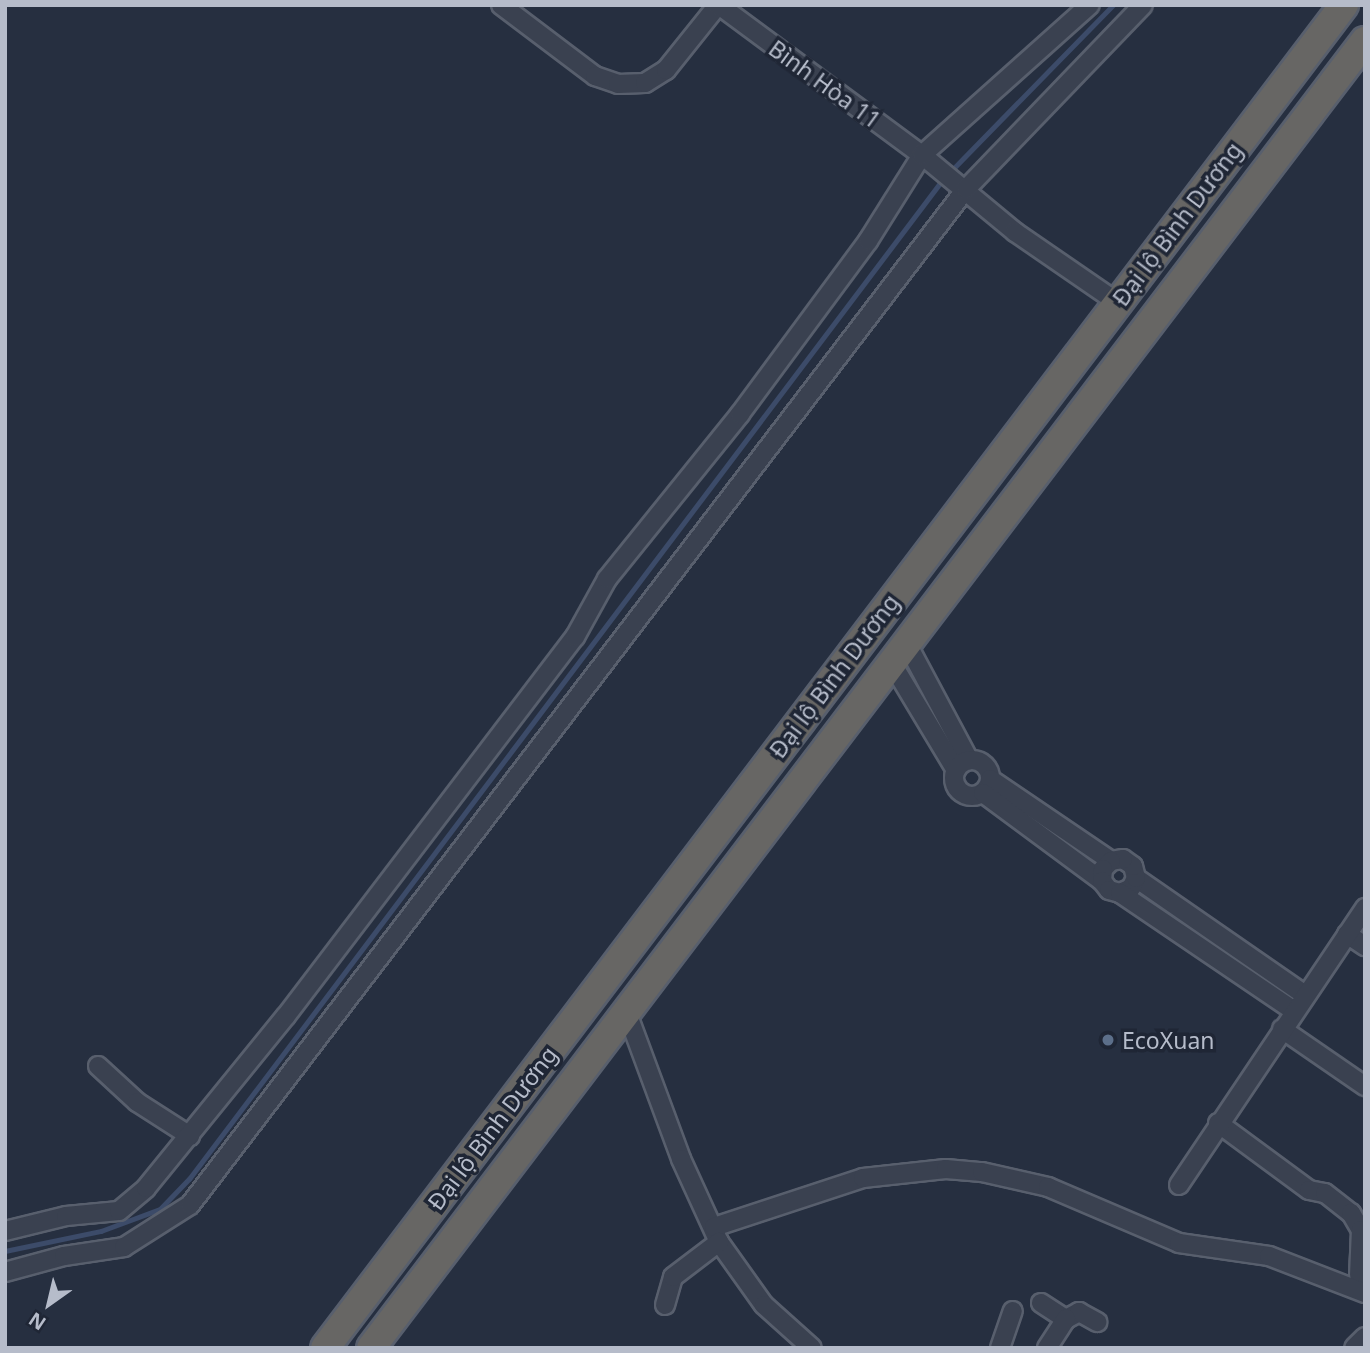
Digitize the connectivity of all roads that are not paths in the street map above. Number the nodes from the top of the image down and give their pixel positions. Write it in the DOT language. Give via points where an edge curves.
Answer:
graph roads {
  1 [pos="501,5"];
  2 [pos="719,5"];
  3 [pos="1090,5"];
  4 [pos="1143,5"];
  5 [pos="1344,5"];
  6 [pos="1365,41"];
  7 [pos="926,159"];
  8 [pos="965,189"];
  9 [pos="1117,302"];
  10 [pos="1152,319"];
  11 [pos="869,630"];
  12 [pos="899,652"];
  13 [pos="962,765"];
  14 [pos="987,786"];
  15 [pos="1111,861"];
  16 [pos="1136,878"];
  17 [pos="1102,881"];
  18 [pos="1120,894"];
  19 [pos="1365,908"];
  20 [pos="1347,934"];
  21 [pos="1365,946"];
  22 [pos="1306,995"];
  23 [pos="626,1010"];
  24 [pos="1294,1011"];
  25 [pos="1282,1029"];
  26 [pos="97,1066"];
  27 [pos="1365,1086"];
  28 [pos="1218,1123"];
  29 [pos="190,1136"];
  30 [pos="1180,1185"];
  31 [pos="5,1231"];
  32 [pos="716,1235"];
  33 [pos="5,1272"];
  34 [pos="1359,1275"];
  35 [pos="1365,1293"];
  36 [pos="1041,1303"];
  37 [pos="665,1305"];
  38 [pos="1013,1311"];
  39 [pos="1066,1319"];
  40 [pos="1097,1322"];
  41 [pos="1365,1338"];
  42 [pos="324,1348"];
  43 [pos="371,1348"];
  44 [pos="812,1348"];
  45 [pos="1000,1348"];
  46 [pos="1047,1348"];
  47 [pos="1355,1348"];
  1 -- 2 [label="street, Bình Hòa 11" via="596,76 618,84 645,83 666,70"];
  2 -- 7 [label="street, Bình Hòa 11"];
  3 -- 7 [label="street"];
  4 -- 8 [label="street"];
  5 -- 9 [label="highway, Đại lộ Bình Dương"];
  6 -- 10 [label="highway, Đại lộ Bình Dương"];
  7 -- 8 [label="street, Bình Hòa 11"];
  7 -- 29 [label="street" via="740,414 607,579 575,638"];
  8 -- 9 [label="street, Bình Hòa 11" via="1014,232"];
  8 -- 33 [label="street" via="190,1205 124,1247 64,1256"];
  9 -- 10 [label="highway"];
  9 -- 11 [label="highway, Đại lộ Bình Dương"];
  10 -- 12 [label="highway, Đại lộ Bình Dương"];
  11 -- 12 [label="highway"];
  11 -- 42 [label="highway, Đại lộ Bình Dương"];
  12 -- 13 [label="street"];
  12 -- 13 [label="street"];
  12 -- 23 [label="highway, Đại lộ Bình Dương"];
  13 -- 14 [label="street" via="987,768"];
  13 -- 14 [label="street" via="954,779 964,795"];
  14 -- 15 [label="street"];
  14 -- 17 [label="street"];
  15 -- 16 [label="street" via="1123,859 1133,866"];
  15 -- 17 [label="street" via="1102,869"];
  16 -- 18 [label="street" via="1131,888"];
  16 -- 22 [label="street"];
  17 -- 18 [label="street"];
  18 -- 24 [label="street"];
  19 -- 20 [label="street"];
  20 -- 21 [label="street"];
  20 -- 22 [label="street"];
  22 -- 24 [label="street"];
  23 -- 32 [label="street" via="681,1159"];
  23 -- 43 [label="highway, Đại lộ Bình Dương"];
  24 -- 25 [label="street"];
  25 -- 27 [label="street"];
  25 -- 28 [label="street"];
  26 -- 29 [label="street" via="137,1102"];
  28 -- 30 [label="street"];
  28 -- 34 [label="street" via="1309,1190 1325,1193 1351,1213 1361,1230"];
  29 -- 31 [label="street" via="146,1188 118,1211 66,1216"];
  32 -- 35 [label="street" via="863,1178 946,1169 982,1172 1048,1187 1179,1242 1269,1256"];
  32 -- 37 [label="street" via="673,1277"];
  32 -- 44 [label="street" via="764,1305"];
  36 -- 39 [label="street"];
  38 -- 45 [label="street"];
  39 -- 40 [label="street" via="1079,1312"];
  39 -- 46 [label="street"];
  41 -- 47 [label="street"];
}
